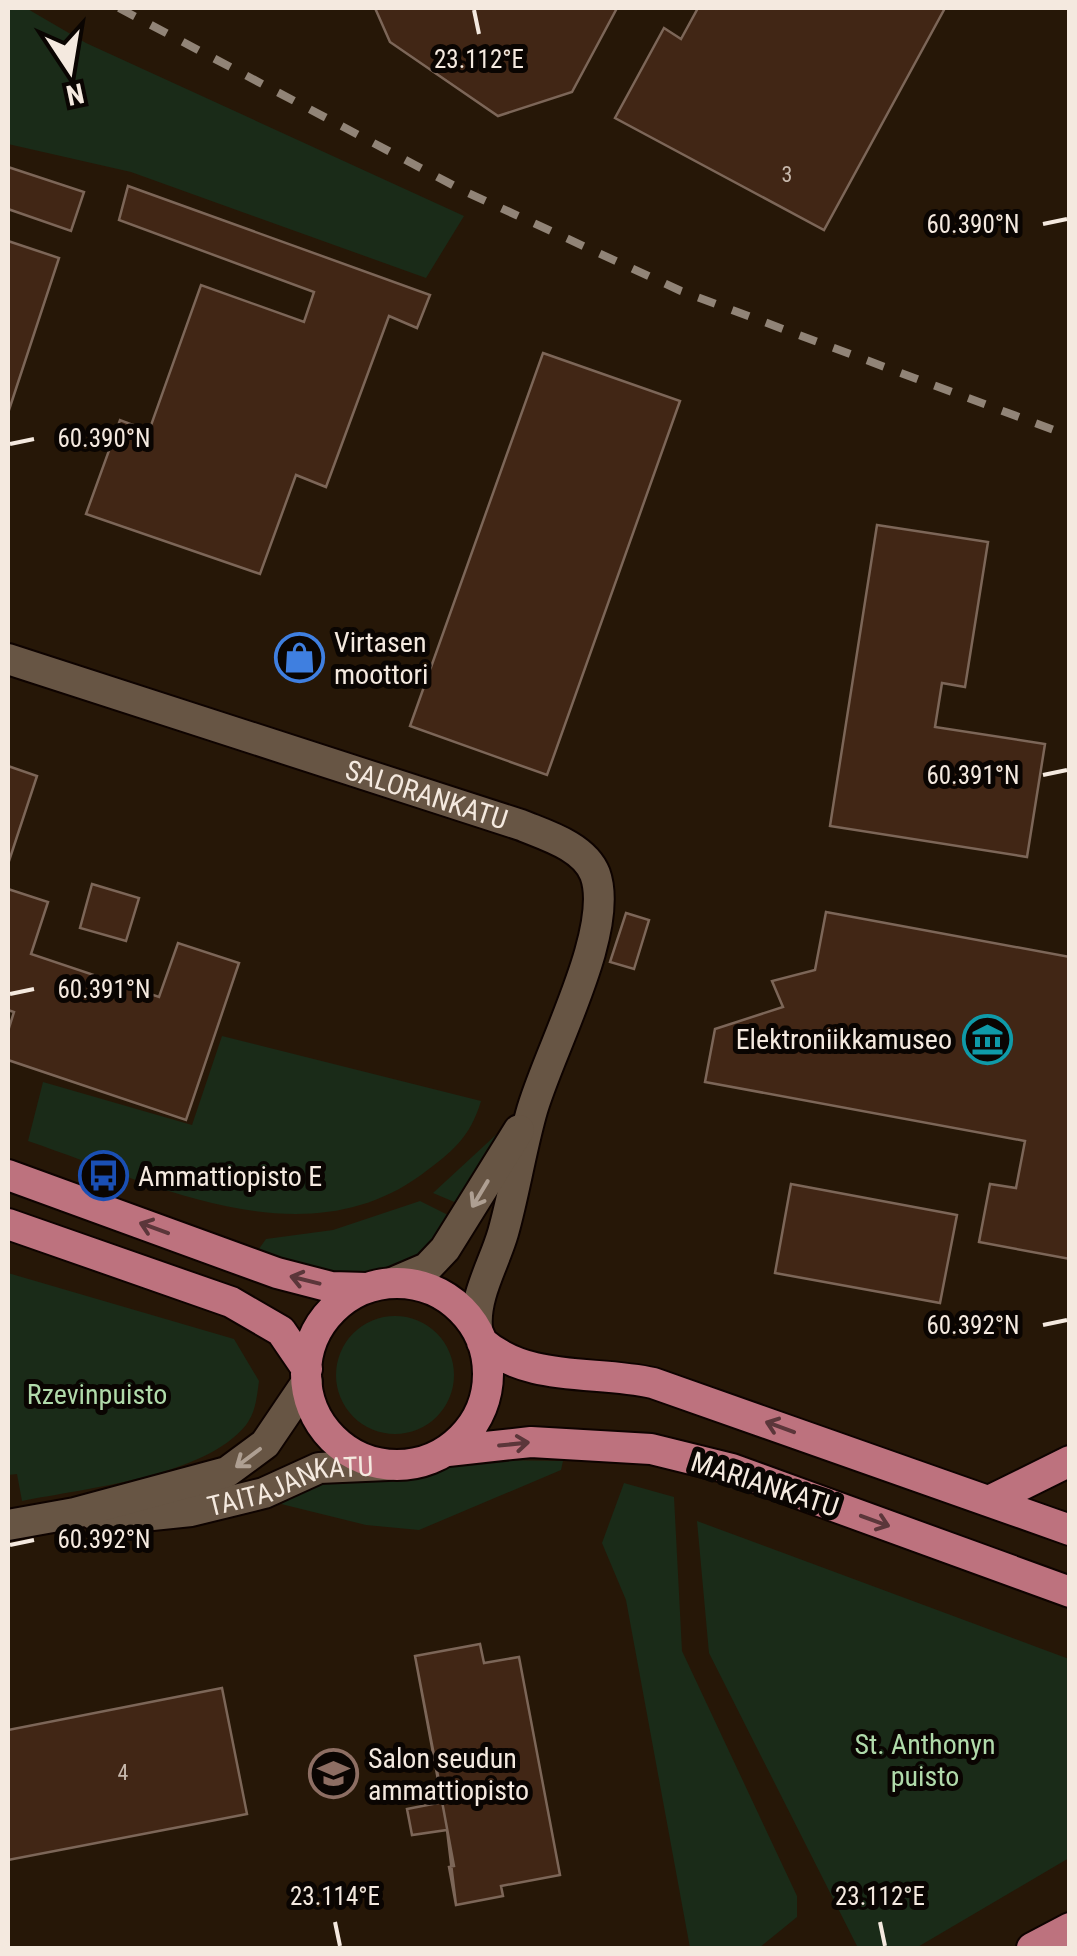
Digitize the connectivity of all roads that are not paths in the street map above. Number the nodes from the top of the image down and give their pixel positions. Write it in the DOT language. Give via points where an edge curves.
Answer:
graph roads {
  1 [pos="8,659"];
  2 [pos="532,1111"];
  3 [pos="8,1175"];
  4 [pos="8,1224"];
  5 [pos="379,1286"];
  6 [pos="480,1335"];
  7 [pos="307,1376"];
  8 [pos="448,1451"];
  9 [pos="1070,1461"];
  10 [pos="388,1465"];
  11 [pos="989,1501"];
  12 [pos="75,1513"];
  13 [pos="8,1525"];
  14 [pos="1070,1530"];
  15 [pos="1070,1592"];
  16 [pos="1070,1928"];
  17 [pos="1032,1948"];
  1 -- 2 [label="street, SALORANKATU" via="520,825 586,860 599,908"];
  2 -- 5 [label="street, SALORANKATU, one-way" via="445,1249 427,1268"];
  2 -- 6 [label="street, SALORANKATU" via="477,1311"];
  5 -- 3 [label="main road, one-way" via="331,1287 278,1273"];
  4 -- 7 [label="main road" via="231,1302 281,1331"];
  5 -- 6 [label="main road" via="417,1285 441,1294"];
  5 -- 7 [label="main road" via="326,1318 313,1340"];
  6 -- 8 [label="main road" via="489,1376 485,1401"];
  11 -- 6 [label="main road, MARIANKATU, one-way" via="653,1384 530,1369 500,1358"];
  7 -- 10 [label="main road" via="310,1402 332,1438"];
  7 -- 12 [label="street, TAITAJANKATU, one-way" via="276,1430 246,1462 201,1481"];
  8 -- 10 [label="main road" via="419,1463"];
  8 -- 15 [label="main road, MARIANKATU, one-way" via="531,1442 651,1449 732,1469"];
  9 -- 11 [label="main road"];
  10 -- 12 [label="street, TAITAJANKATU" via="319,1468 264,1493 191,1511 134,1517"];
  11 -- 14 [label="main road, MARIANKATU"];
  12 -- 13 [label="street, TAITAJANKATU"];
  16 -- 17 [label="main road"];
}
